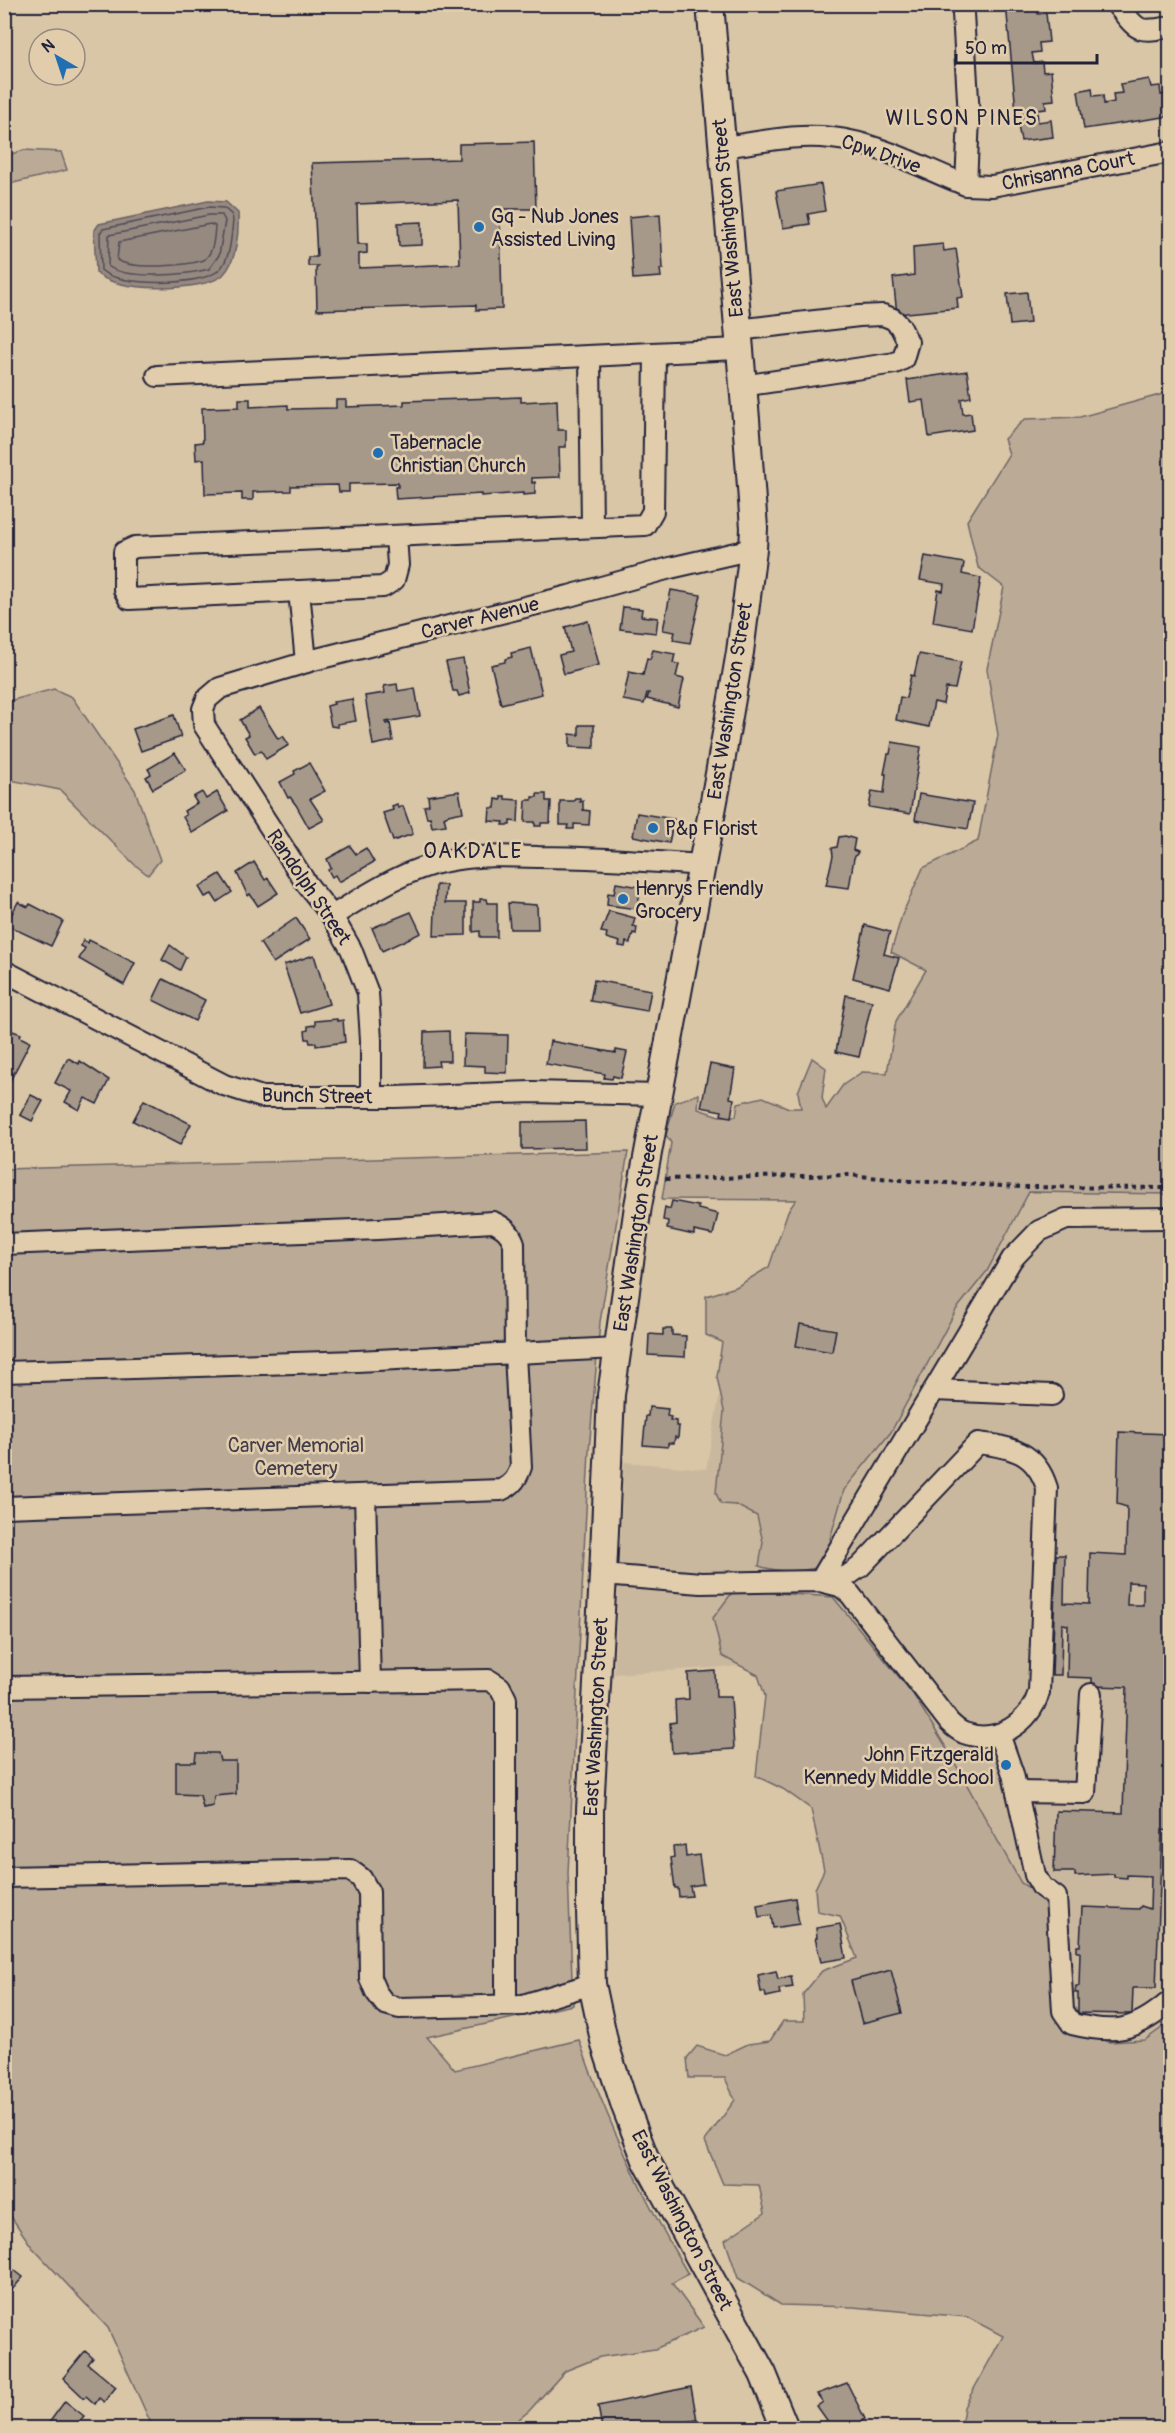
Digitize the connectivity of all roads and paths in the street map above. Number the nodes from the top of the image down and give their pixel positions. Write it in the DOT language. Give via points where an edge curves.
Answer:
graph roads {
  1 [pos="710,4"];
  2 [pos="964,4"];
  3 [pos="1116,4"];
  4 [pos="1170,27"];
  5 [pos="722,147"];
  6 [pos="1170,152"];
  7 [pos="966,185"];
  8 [pos="737,340"];
  9 [pos="655,353"];
  10 [pos="590,356"];
  11 [pos="157,376"];
  12 [pos="742,386"];
  13 [pos="592,527"];
  14 [pos="396,536"];
  15 [pos="753,549"];
  16 [pos="299,591"];
  17 [pos="306,662"];
  18 [pos="211,694"];
  19 [pos="702,865"];
  20 [pos="332,916"];
  21 [pos="4,971"];
  22 [pos="659,1095"];
  23 [pos="371,1097"];
  24 [pos="644,1179"];
  25 [pos="1170,1188"];
  26 [pos="1170,1218"];
  27 [pos="4,1244"];
  28 [pos="616,1348"];
  29 [pos="515,1354"];
  30 [pos="4,1372"];
  31 [pos="934,1390"];
  32 [pos="1052,1395"];
  33 [pos="365,1495"];
  34 [pos="4,1507"];
  35 [pos="603,1575"];
  36 [pos="820,1581"];
  37 [pos="369,1682"];
  38 [pos="4,1687"];
  39 [pos="1091,1694"];
  40 [pos="999,1734"];
  41 [pos="1017,1792"];
  42 [pos="4,1877"];
  43 [pos="592,1984"];
  44 [pos="1167,2004"];
  45 [pos="506,2005"];
  46 [pos="785,2428"];
  1 -- 5 [label="main road, East Washington Street"];
  2 -- 7 [label="street" via="969,117"];
  3 -- 4 [label="street" via="1137,29"];
  5 -- 7 [label="street, Cpw Drive" via="831,137 861,143"];
  5 -- 8 [label="main road, East Washington Street"];
  6 -- 7 [label="street, Chrisanna Court" via="992,186"];
  8 -- 9 [label="street"];
  8 -- 12 [label="main road, East Washington Street"];
  8 -- 12 [label="street" via="859,316 883,315 900,326 908,342 903,358 895,363"];
  9 -- 10 [label="street"];
  9 -- 13 [label="street" via="653,511 645,525"];
  10 -- 11 [label="street"];
  10 -- 13 [label="street"];
  12 -- 15 [label="main road, East Washington Street"];
  13 -- 14 [label="street"];
  14 -- 16 [label="street" via="398,565 394,580 383,587"];
  14 -- 16 [label="street" via="135,547 124,552 124,590 129,599"];
  15 -- 17 [label="street, Carver Avenue"];
  15 -- 19 [label="main road, East Washington Street" via="738,664"];
  16 -- 17 [label="street"];
  17 -- 18 [label="street, Carver Avenue"];
  18 -- 20 [label="street, Randolph Street" via="202,710 204,725 306,883"];
  19 -- 20 [label="street" via="494,856 447,861 382,885"];
  19 -- 22 [label="main road, East Washington Street"];
  20 -- 23 [label="street, Randolph Street" via="351,949 368,993"];
  21 -- 23 [label="street, Bunch Street" via="236,1090 262,1096"];
  22 -- 23 [label="street, Bunch Street" via="532,1092"];
  22 -- 24 [label="main road, East Washington Street"];
  24 -- 25 [label="path" via="850,1175 1022,1187"];
  24 -- 28 [label="main road, East Washington Street"];
  26 -- 31 [label="street" via="1066,1219 1039,1232 1012,1258"];
  27 -- 29 [label="street" via="493,1222 504,1226 514,1243"];
  28 -- 29 [label="street"];
  28 -- 35 [label="main road, East Washington Street" via="610,1395"];
  29 -- 30 [label="street"];
  29 -- 33 [label="street" via="521,1467 510,1486 501,1490"];
  31 -- 32 [label="street"];
  31 -- 36 [label="street"];
  33 -- 34 [label="street"];
  33 -- 37 [label="street"];
  35 -- 36 [label="street" via="700,1583"];
  35 -- 43 [label="main road, East Washington Street" via="590,1810"];
  36 -- 40 [label="street" via="840,1586 850,1594 949,1722 962,1733 989,1737"];
  36 -- 40 [label="street" via="847,1576 860,1567 978,1443 1011,1449 1031,1458 1047,1488 1039,1692 1028,1715"];
  37 -- 38 [label="street"];
  37 -- 45 [label="street" via="489,1680 506,1699"];
  39 -- 41 [label="street" via="1085,1793"];
  40 -- 41 [label="street"];
  41 -- 44 [label="street" via="1035,1875 1042,1887 1056,1897 1063,2011 1072,2024 1094,2030 1119,2030 1149,2019"];
  42 -- 45 [label="street" via="350,1870 362,1878 369,1892 370,1978 385,2004 399,2008"];
  43 -- 45 [label="street" via="523,2005"];
  43 -- 46 [label="main road, East Washington Street" via="605,2045 646,2160 763,2374"];
}
